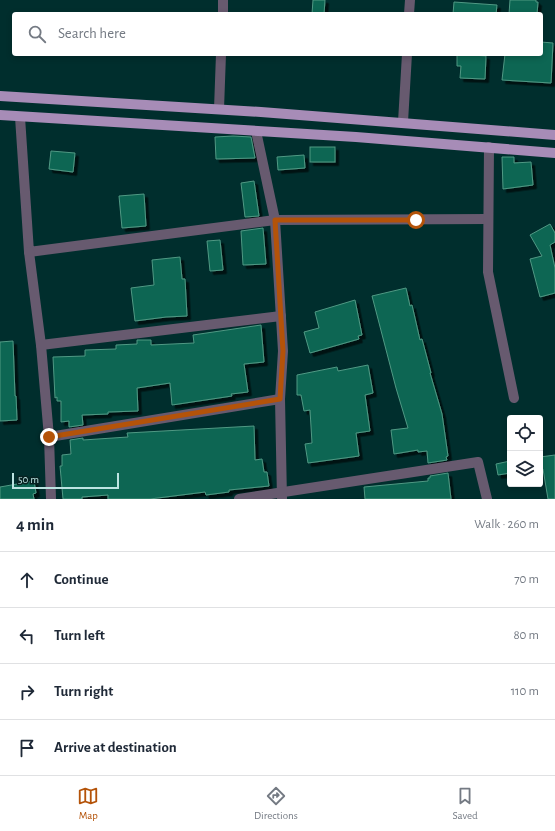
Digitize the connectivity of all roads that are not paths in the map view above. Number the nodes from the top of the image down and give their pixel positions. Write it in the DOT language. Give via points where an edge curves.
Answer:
graph roads {
  1 [pos="223,0"];
  2 [pos="410,0"];
  3 [pos="223,12"];
  4 [pos="409,12"];
  5 [pos="221,56"];
  6 [pos="407,56"];
  7 [pos="0,96"];
  8 [pos="219,109"];
  9 [pos="0,115"];
  10 [pos="20,117"];
  11 [pos="403,122"];
  12 [pos="256,131"];
  13 [pos="555,135"];
  14 [pos="489,147"];
  15 [pos="555,152"];
  16 [pos="488,219"];
  17 [pos="275,220"];
  18 [pos="30,252"];
  19 [pos="281,316"];
  20 [pos="42,345"];
  21 [pos="514,398"];
  22 [pos="280,399"];
  23 [pos="49,437"];
  24 [pos="282,496"];
  25 [pos="51,499"];
  26 [pos="239,499"];
  27 [pos="486,499"];
  1 -- 3 [label="street"];
  2 -- 4 [label="street"];
  5 -- 8 [label="street"];
  6 -- 11 [label="street"];
  7 -- 8 [label="main road"];
  8 -- 11 [label="main road"];
  9 -- 10 [label="main road"];
  10 -- 12 [label="main road"];
  10 -- 18 [label="street"];
  11 -- 13 [label="main road"];
  12 -- 14 [label="main road"];
  12 -- 17 [label="street"];
  14 -- 15 [label="main road"];
  14 -- 16 [label="street"];
  16 -- 17 [label="street"];
  16 -- 21 [label="street" via="488,272"];
  17 -- 18 [label="street"];
  17 -- 19 [label="street"];
  18 -- 20 [label="street"];
  19 -- 20 [label="street"];
  19 -- 22 [label="street" via="283,351"];
  20 -- 23 [label="street"];
  22 -- 23 [label="street"];
  22 -- 24 [label="street"];
  23 -- 25 [label="street"];
  24 -- 26 [label="street"];
  24 -- 27 [label="street" via="478,462"];
}
